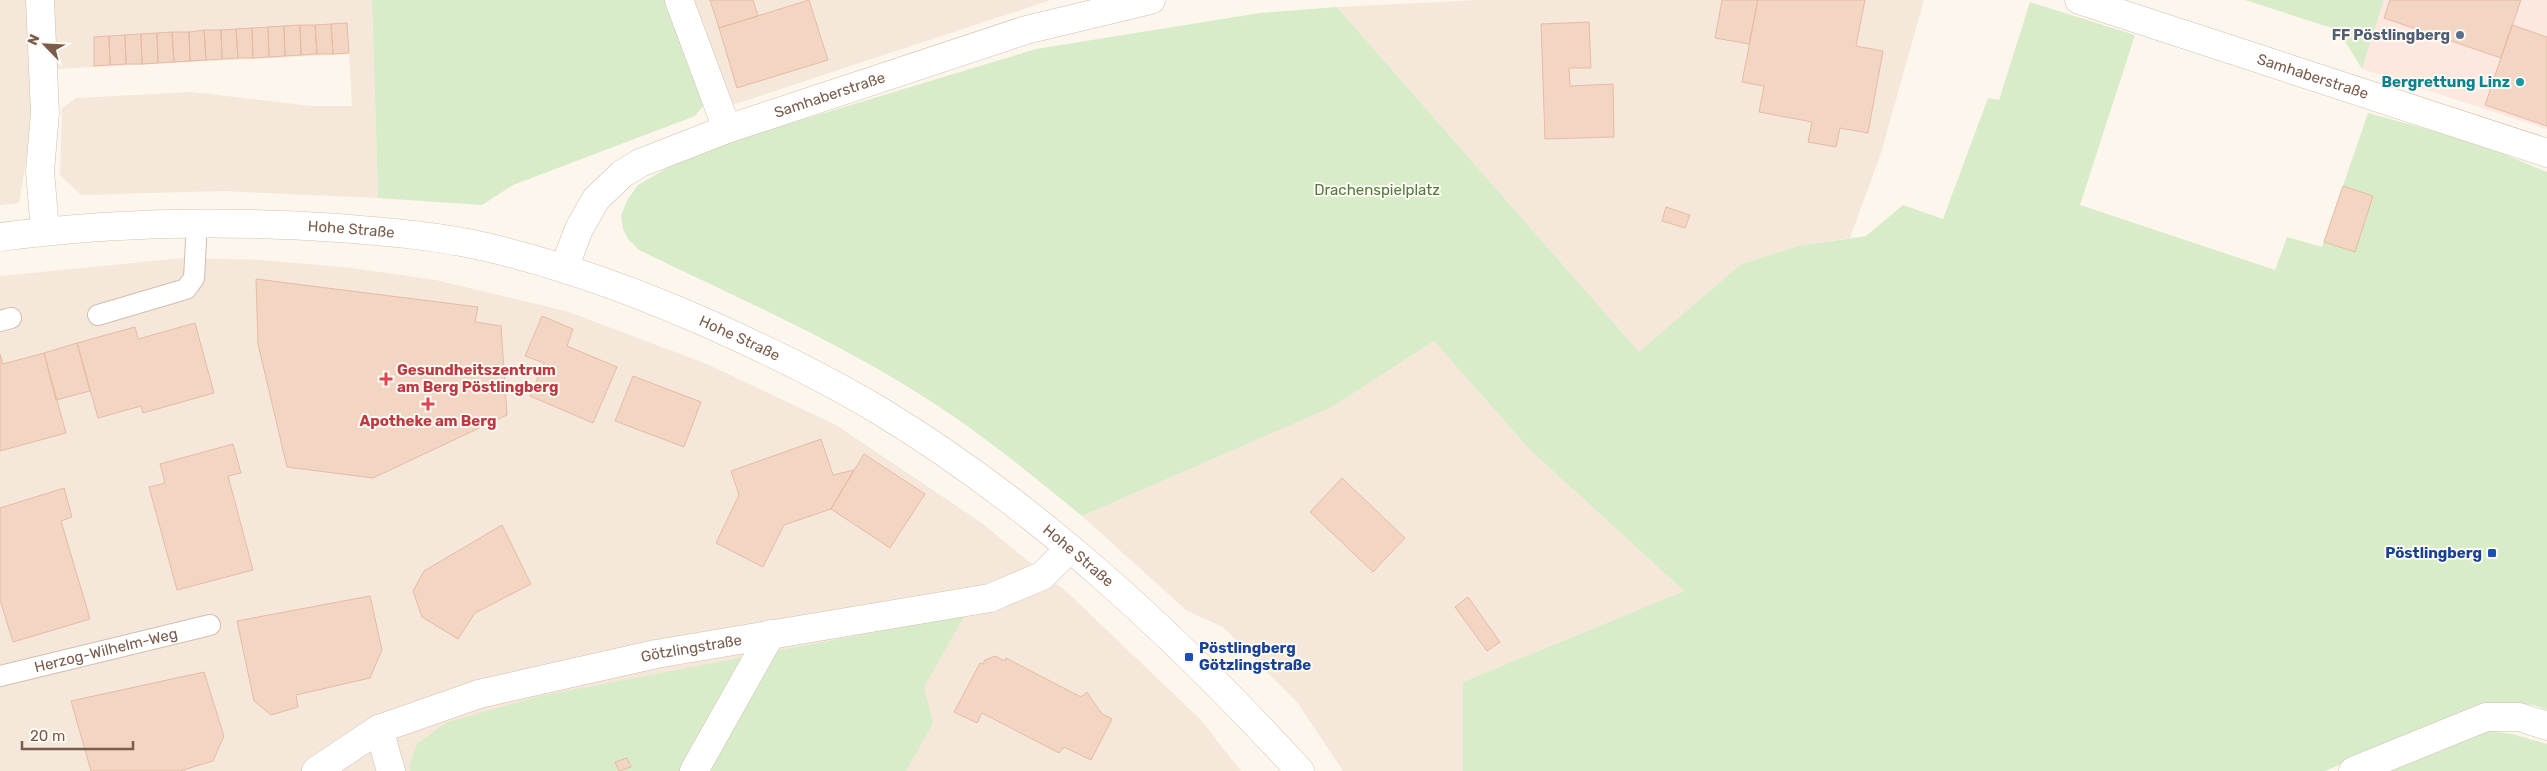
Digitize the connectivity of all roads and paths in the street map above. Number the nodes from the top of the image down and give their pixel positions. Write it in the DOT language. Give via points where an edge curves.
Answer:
graph roads {
  1 [pos="40,0"];
  2 [pos="679,0"];
  3 [pos="1151,0"];
  4 [pos="2079,0"];
  5 [pos="727,129"];
  6 [pos="2547,153"];
  7 [pos="197,223"];
  8 [pos="45,231"];
  9 [pos="0,237"];
  10 [pos="564,268"];
  11 [pos="98,315"];
  12 [pos="1069,548"];
  13 [pos="210,625"];
  14 [pos="771,634"];
  15 [pos="0,676"];
  16 [pos="2547,726"];
  17 [pos="379,730"];
  18 [pos="316,771"];
  19 [pos="391,771"];
  20 [pos="694,771"];
  21 [pos="1300,771"];
  22 [pos="2353,771"];
  1 -- 8 [label="street" via="46,113 40,171"];
  2 -- 5 [label="street"];
  3 -- 5 [label="street, Samhaberstraße" via="1026,30"];
  4 -- 6 [label="street, Samhaberstraße"];
  5 -- 10 [label="street, Samhaberstraße" via="640,163 607,186 587,213"];
  7 -- 8 [label="street, Hohe Straße" via="104,225"];
  7 -- 10 [label="street, Hohe Straße" via="302,226 402,234 482,246"];
  7 -- 11 [label="lane" via="194,278 186,289"];
  8 -- 9 [label="street, Hohe Straße"];
  10 -- 12 [label="street, Hohe Straße" via="698,320 778,356 842,390 956,460"];
  12 -- 14 [label="street, Götzlingstraße" via="1042,576 990,598"];
  12 -- 21 [label="street, Hohe Straße" via="1196,663"];
  13 -- 15 [label="lane, Herzog-Wilhelm-Weg"];
  14 -- 17 [label="street, Götzlingstraße" via="656,654 480,694"];
  14 -- 20 [label="street"];
  16 -- 22 [label="street" via="2519,717 2486,717"];
  17 -- 18 [label="street, Götzlingstraße"];
  17 -- 19 [label="street"];
}
